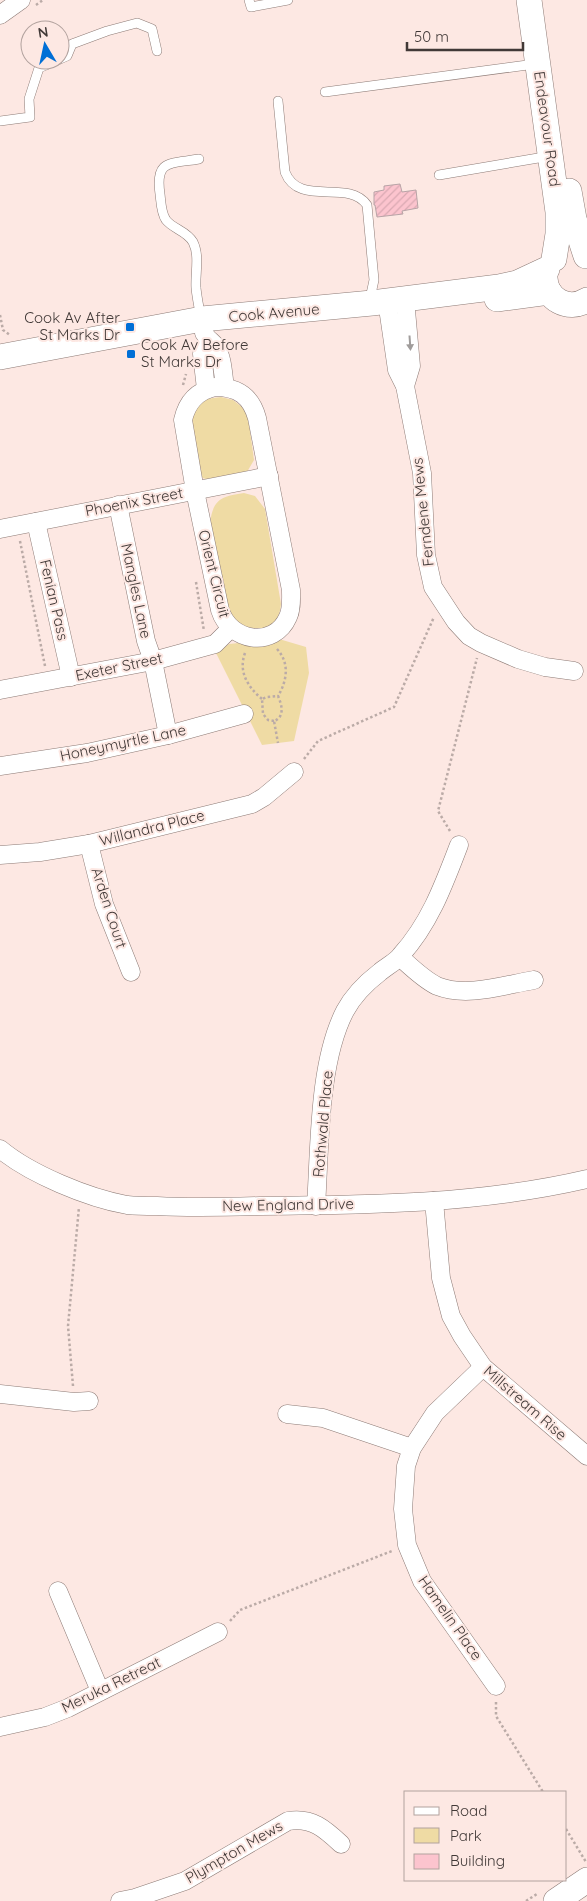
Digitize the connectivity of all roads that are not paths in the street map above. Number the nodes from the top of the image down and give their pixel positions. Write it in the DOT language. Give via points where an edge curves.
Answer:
graph roads {
  1 [pos="21,0"];
  2 [pos="249,0"];
  3 [pos="288,0"];
  4 [pos="529,0"];
  5 [pos="542,0"];
  6 [pos="0,15"];
  7 [pos="70,49"];
  8 [pos="157,52"];
  9 [pos="539,64"];
  10 [pos="38,70"];
  11 [pos="325,92"];
  12 [pos="278,101"];
  13 [pos="0,121"];
  14 [pos="551,156"];
  15 [pos="199,159"];
  16 [pos="439,174"];
  17 [pos="587,256"];
  18 [pos="550,273"];
  19 [pos="587,300"];
  20 [pos="389,308"];
  21 [pos="205,331"];
  22 [pos="2,360"];
  23 [pos="225,387"];
  24 [pos="206,389"];
  25 [pos="269,476"];
  26 [pos="195,491"];
  27 [pos="118,505"];
  28 [pos="36,522"];
  29 [pos="0,529"];
  30 [pos="230,629"];
  31 [pos="153,661"];
  32 [pos="574,671"];
  33 [pos="71,677"];
  34 [pos="0,690"];
  35 [pos="244,714"];
  36 [pos="168,735"];
  37 [pos="0,766"];
  38 [pos="294,772"];
  39 [pos="88,844"];
  40 [pos="459,845"];
  41 [pos="0,855"];
  42 [pos="400,957"];
  43 [pos="131,972"];
  44 [pos="534,980"];
  45 [pos="0,1149"];
  46 [pos="587,1179"];
  47 [pos="434,1201"];
  48 [pos="316,1206"];
  49 [pos="483,1367"];
  50 [pos="0,1394"];
  51 [pos="81,1402"];
  52 [pos="286,1414"];
  53 [pos="412,1448"];
  54 [pos="587,1456"];
  55 [pos="58,1591"];
  56 [pos="218,1632"];
  57 [pos="496,1686"];
  58 [pos="100,1691"];
  59 [pos="0,1727"];
  60 [pos="341,1844"];
  61 [pos="587,1880"];
  62 [pos="587,1896"];
  63 [pos="120,1901"];
  64 [pos="556,1901"];
  65 [pos="580,1901"];
  1 -- 6 [label="street"];
  2 -- 3 [label="lane" via="251,7"];
  4 -- 9 [label="street, Endeavour Road"];
  5 -- 17 [label="street, Endeavour Road" via="572,209"];
  7 -- 8 [label="lane" via="72,44 137,23 152,30"];
  9 -- 11 [label="lane"];
  9 -- 14 [label="street, Endeavour Road"];
  10 -- 13 [label="lane" via="29,99 30,117"];
  12 -- 20 [label="lane" via="285,172 294,187 354,196 366,205 374,280 371,294"];
  14 -- 16 [label="lane"];
  14 -- 18 [label="street, Endeavour Road" via="558,234"];
  15 -- 21 [label="lane" via="164,166 158,177 166,219 186,234 195,248 196,287"];
  17 -- 18 [label="street, Cook Avenue" via="568,252"];
  18 -- 19 [label="street" via="558,302 566,305"];
  18 -- 20 [label="street, Cook Avenue"];
  20 -- 21 [label="street, Cook Avenue"];
  20 -- 32 [label="street, Ferndene Mews" via="412,366 405,386 422,474 428,571 433,587 469,636 518,659"];
  21 -- 22 [label="street, Cook Avenue"];
  21 -- 23 [label="street" via="216,346"];
  21 -- 24 [label="street" via="202,354"];
  23 -- 24 [label="street"];
  23 -- 25 [label="street, Orient Circuit" via="243,393 253,404"];
  24 -- 26 [label="street, Orient Circuit" via="190,401 184,420"];
  25 -- 26 [label="street, Phoenix Street"];
  25 -- 30 [label="street, Orient Circuit" via="291,590 289,614 281,627 269,636 245,636"];
  26 -- 27 [label="street, Phoenix Street"];
  26 -- 30 [label="street, Orient Circuit" via="220,610"];
  27 -- 28 [label="street, Phoenix Street"];
  27 -- 31 [label="street, Mangles Lane"];
  28 -- 29 [label="street, Phoenix Street"];
  28 -- 33 [label="street, Fenian Pass"];
  30 -- 31 [label="street, Exeter Street" via="215,644"];
  31 -- 33 [label="street, Exeter Street"];
  31 -- 36 [label="street, Mangles Lane"];
  33 -- 34 [label="street, Exeter Street"];
  35 -- 36 [label="street, Honeymyrtle Lane"];
  36 -- 37 [label="street, Honeymyrtle Lane" via="87,753"];
  38 -- 39 [label="street, Willandra Place" via="252,804"];
  39 -- 41 [label="street, Willandra Place"];
  39 -- 43 [label="street, Arden Court" via="104,904"];
  40 -- 42 [label="street, Rothwald Place" via="430,915"];
  42 -- 44 [label="street" via="426,980 447,989 471,990"];
  42 -- 48 [label="street, Rothwald Place" via="363,987 340,1022 324,1088"];
  45 -- 48 [label="street, New England Drive" via="39,1174 81,1192 127,1204"];
  46 -- 47 [label="street, New England Drive" via="512,1194"];
  47 -- 48 [label="street, New England Drive"];
  47 -- 49 [label="street, Millstream Rise" via="441,1278 451,1316"];
  49 -- 53 [label="street, Hamelin Place" via="435,1413"];
  49 -- 54 [label="street, Millstream Rise"];
  50 -- 51 [label="street"];
  52 -- 53 [label="street" via="323,1418"];
  53 -- 57 [label="street, Hamelin Place" via="403,1485 407,1545 428,1592"];
  55 -- 58 [label="street"];
  56 -- 58 [label="street, Meruka Retreat"];
  58 -- 59 [label="street, Meruka Retreat" via="45,1717"];
  60 -- 63 [label="street, Plympton Mews" via="323,1827 304,1820 288,1821 185,1881"];
  61 -- 64 [label="street"];
  62 -- 65 [label="street"];
}
